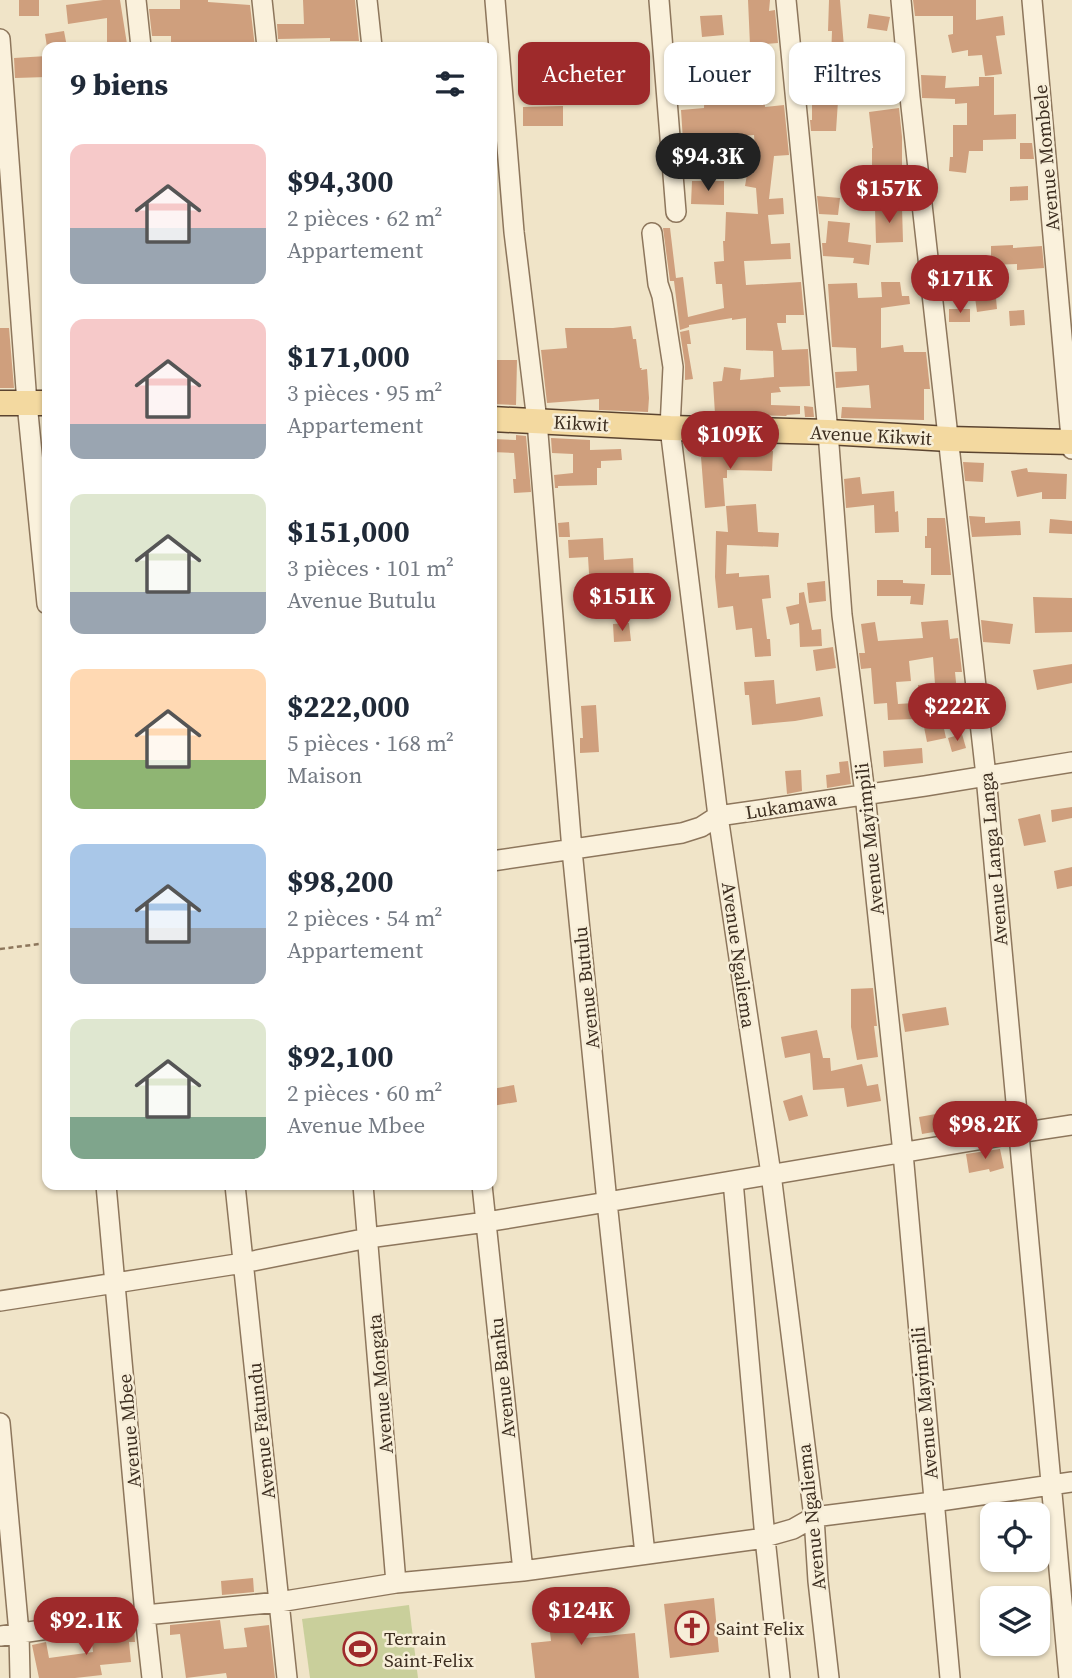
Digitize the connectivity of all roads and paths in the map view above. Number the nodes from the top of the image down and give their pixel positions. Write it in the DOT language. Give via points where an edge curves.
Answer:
graph roads {
  1 [pos="136,0"];
  2 [pos="262,0"];
  3 [pos="367,0"];
  4 [pos="495,0"];
  5 [pos="659,0"];
  6 [pos="786,0"];
  7 [pos="901,0"];
  8 [pos="1032,0"];
  9 [pos="0,39"];
  10 [pos="140,42"];
  11 [pos="266,42"];
  12 [pos="371,42"];
  13 [pos="676,212"];
  14 [pos="652,233"];
  15 [pos="0,402"];
  16 [pos="37,403"];
  17 [pos="497,419"];
  18 [pos="537,421"];
  19 [pos="670,429"];
  20 [pos="828,432"];
  21 [pos="949,439"];
  22 [pos="1072,442"];
  23 [pos="1072,449"];
  24 [pos="42,504"];
  25 [pos="1072,762"];
  26 [pos="986,776"];
  27 [pos="865,794"];
  28 [pos="718,816"];
  29 [pos="572,850"];
  30 [pos="497,860"];
  31 [pos="42,944"];
  32 [pos="0,949"];
  33 [pos="1072,1125"];
  34 [pos="1019,1133"];
  35 [pos="903,1153"];
  36 [pos="771,1174"];
  37 [pos="733,1181"];
  38 [pos="107,1190"];
  39 [pos="236,1190"];
  40 [pos="363,1190"];
  41 [pos="483,1190"];
  42 [pos="607,1202"];
  43 [pos="486,1222"];
  44 [pos="368,1238"];
  45 [pos="243,1264"];
  46 [pos="116,1284"];
  47 [pos="0,1301"];
  48 [pos="0,1423"];
  49 [pos="1072,1482"];
  50 [pos="1050,1484"];
  51 [pos="933,1502"];
  52 [pos="814,1517"];
  53 [pos="765,1538"];
  54 [pos="645,1554"];
  55 [pos="523,1571"];
  56 [pos="397,1583"];
  57 [pos="279,1602"];
  58 [pos="145,1615"];
  59 [pos="9,1635"];
  60 [pos="20,1678"];
  61 [pos="152,1678"];
  62 [pos="287,1678"];
  63 [pos="780,1678"];
  64 [pos="829,1678"];
  65 [pos="950,1678"];
  66 [pos="1069,1678"];
  1 -- 10 [label="street"];
  2 -- 11 [label="street"];
  3 -- 12 [label="street"];
  4 -- 18 [label="street, Avenue Butulu" via="514,232"];
  5 -- 13 [label="street"];
  6 -- 20 [label="street, Avenue Mayimpili"];
  7 -- 21 [label="street, Avenue Langa Langa"];
  8 -- 22 [label="street, Avenue Mombele"];
  9 -- 16 [label="street"];
  14 -- 19 [label="street, Avenue Ngaliema" via="673,366"];
  15 -- 16 [label="main road"];
  16 -- 24 [label="street"];
  17 -- 18 [label="main road, Kikwit"];
  18 -- 19 [label="main road, Kikwit"];
  18 -- 29 [label="street, Avenue Butulu"];
  19 -- 20 [label="main road, Avenue Kikwit"];
  19 -- 28 [label="street, Avenue Ngaliema"];
  20 -- 21 [label="main road, Avenue Kikwit"];
  20 -- 27 [label="street, Avenue Mayimpili" via="842,615"];
  21 -- 22 [label="main road, Avenue Kikwit"];
  21 -- 26 [label="street, Avenue Langa Langa"];
  22 -- 23 [label="street, Avenue Mombele"];
  25 -- 26 [label="street, Lukamawa"];
  26 -- 27 [label="street, Lukamawa"];
  26 -- 34 [label="street, Avenue Langa Langa"];
  27 -- 28 [label="street, Lukamawa"];
  27 -- 35 [label="street, Avenue Mayimpili"];
  28 -- 29 [label="street, Lukamawa" via="682,833"];
  28 -- 36 [label="street, Avenue Ngaliema"];
  29 -- 30 [label="street, Lukamawa"];
  29 -- 42 [label="street, Avenue Butulu"];
  31 -- 32 [label="path"];
  33 -- 34 [label="street"];
  34 -- 35 [label="street"];
  34 -- 50 [label="street, Avenue Langa Langa"];
  35 -- 36 [label="street"];
  35 -- 51 [label="street, Avenue Mayimpili"];
  36 -- 37 [label="street"];
  36 -- 52 [label="street, Avenue Ngaliema"];
  37 -- 42 [label="street"];
  37 -- 53 [label="street"];
  38 -- 46 [label="street, Avenue Mbee"];
  39 -- 45 [label="street, Avenue Fatundu"];
  40 -- 44 [label="street, Avenue Mongata"];
  41 -- 43 [label="street, Avenue Banku"];
  42 -- 43 [label="street"];
  42 -- 54 [label="street, Avenue Butulu"];
  43 -- 44 [label="street"];
  43 -- 55 [label="street, Avenue Banku"];
  44 -- 45 [label="street"];
  44 -- 56 [label="street, Avenue Mongata"];
  45 -- 46 [label="street"];
  45 -- 57 [label="street, Avenue Fatundu"];
  46 -- 47 [label="street"];
  46 -- 58 [label="street, Avenue Mbee"];
  48 -- 59 [label="street"];
  49 -- 50 [label="street"];
  50 -- 51 [label="street"];
  50 -- 66 [label="street, Avenue Langa Langa"];
  51 -- 52 [label="street"];
  51 -- 65 [label="street, Avenue Mayimpili"];
  52 -- 53 [label="street"];
  52 -- 64 [label="street, Avenue Ngaliema"];
  53 -- 54 [label="street"];
  53 -- 63 [label="street"];
  54 -- 55 [label="street"];
  55 -- 56 [label="street"];
  56 -- 57 [label="street"];
  57 -- 58 [label="street"];
  57 -- 62 [label="street, Avenue Fatundu"];
  58 -- 59 [label="street"];
  58 -- 61 [label="street, Avenue Mbee"];
  59 -- 60 [label="street"];
}
